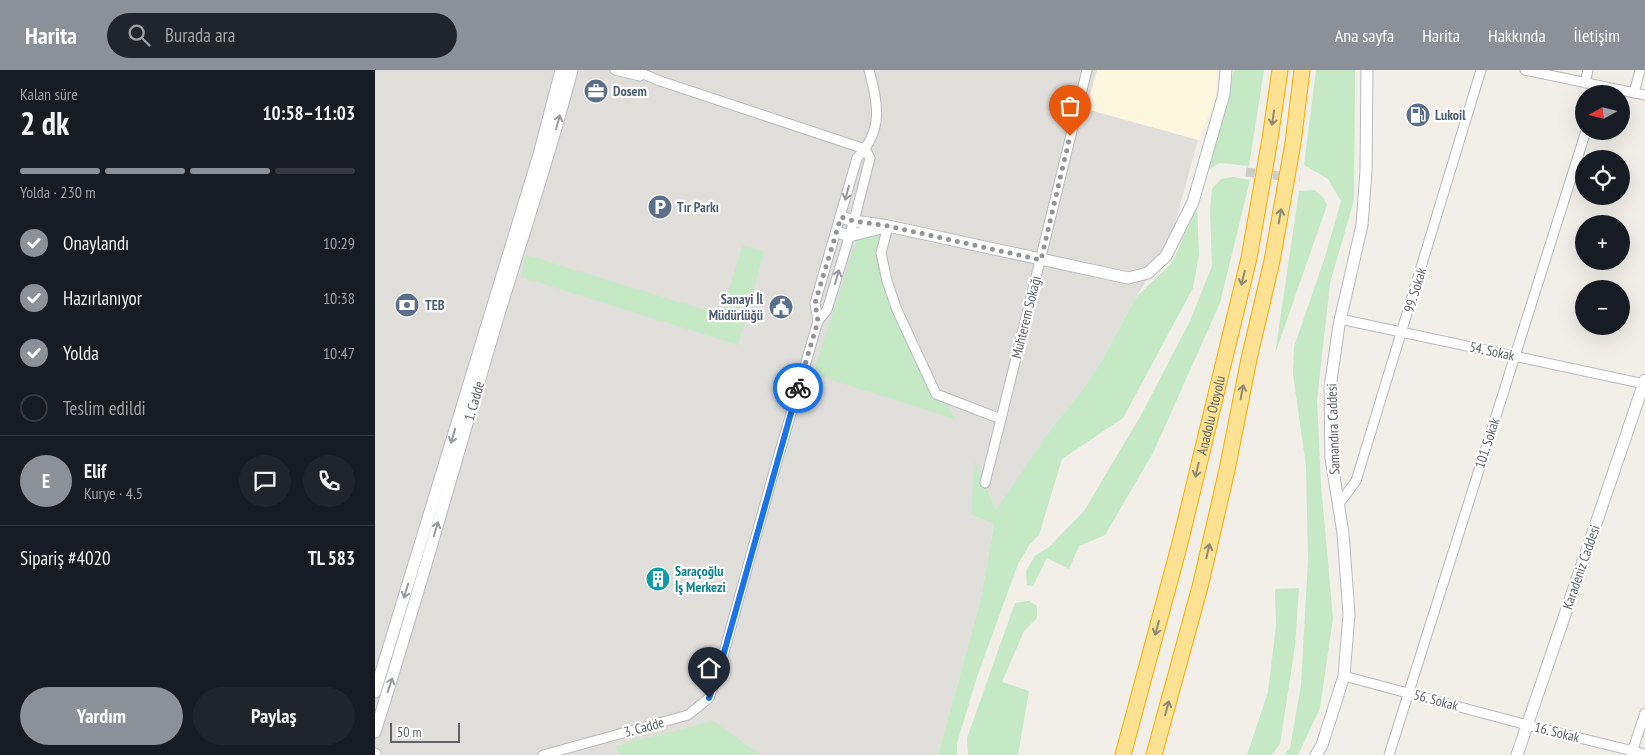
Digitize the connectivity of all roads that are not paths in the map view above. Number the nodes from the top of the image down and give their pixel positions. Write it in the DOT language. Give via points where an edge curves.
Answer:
graph roads {
  1 [pos="561,70"];
  2 [pos="573,70"];
  3 [pos="615,70"];
  4 [pos="634,70"];
  5 [pos="869,70"];
  6 [pos="1087,70"];
  7 [pos="1226,70"];
  8 [pos="1280,70"];
  9 [pos="1302,70"];
  10 [pos="1367,70"];
  11 [pos="1481,70"];
  12 [pos="1525,70"];
  13 [pos="1588,70"];
  14 [pos="1640,70"];
  15 [pos="1539,72"];
  16 [pos="660,81"];
  17 [pos="1585,82"];
  18 [pos="1590,85"];
  19 [pos="1630,93"];
  20 [pos="1634,93"];
  21 [pos="1645,95"];
  22 [pos="1583,140"];
  23 [pos="546,147"];
  24 [pos="865,149"];
  25 [pos="841,217"];
  26 [pos="854,221"];
  27 [pos="888,226"];
  28 [pos="519,232"];
  29 [pos="837,232"];
  30 [pos="849,236"];
  31 [pos="1041,260"];
  32 [pos="1340,320"];
  33 [pos="818,321"];
  34 [pos="1402,333"];
  35 [pos="1515,356"];
  36 [pos="1645,382"];
  37 [pos="1001,419"];
  38 [pos="985,483"];
  39 [pos="1339,505"];
  40 [pos="1344,676"];
  41 [pos="375,692"];
  42 [pos="1408,693"];
  43 [pos="1645,713"];
  44 [pos="1527,725"];
  45 [pos="375,732"];
  46 [pos="1632,753"];
  47 [pos="1645,754"];
  48 [pos="543,755"];
  49 [pos="1123,755"];
  50 [pos="1154,755"];
  51 [pos="1316,755"];
  52 [pos="1389,755"];
  53 [pos="1517,755"];
  1 -- 23 [label="street, 1. Cadde"];
  23 -- 2 [label="street, 1. Cadde, one-way"];
  3 -- 16 [label="street"];
  4 -- 16 [label="street"];
  5 -- 24 [label="street" via="876,96 877,122"];
  6 -- 31 [label="street, Muhterem Sokağı"];
  7 -- 31 [label="street" via="1224,94 1193,202 1166,256 1148,273 1128,278"];
  8 -- 49 [label="highway, Anadolu Otoyolu, one-way" via="1249,258 1180,543"];
  50 -- 9 [label="highway, Anadolu Otoyolu, one-way" via="1201,583 1227,470 1272,261"];
  10 -- 32 [label="street, Samandıra Caddesi" via="1362,225"];
  11 -- 34 [label="street, 99. Sokak"];
  12 -- 15 [label="street"];
  13 -- 17 [label="street"];
  14 -- 20 [label="street"];
  15 -- 17 [label="street"];
  16 -- 24 [label="street"];
  17 -- 18 [label="street"];
  19 -- 20 [label="street"];
  20 -- 21 [label="street"];
  22 -- 35 [label="street, 101. Sokak"];
  23 -- 28 [label="street, 1. Cadde"];
  24 -- 25 [label="street, one-way" via="857,158"];
  24 -- 26 [label="street" via="869,158"];
  25 -- 26 [label="street"];
  25 -- 29 [label="street"];
  26 -- 27 [label="street"];
  26 -- 30 [label="street"];
  27 -- 30 [label="street"];
  27 -- 31 [label="street"];
  27 -- 37 [label="street" via="881,253 887,281 936,394"];
  28 -- 41 [label="street, 1. Cadde, one-way"];
  45 -- 28 [label="street, 1. Cadde, one-way" via="404,643"];
  29 -- 30 [label="street"];
  29 -- 33 [label="street" via="815,303"];
  33 -- 30 [label="street, one-way" via="827,310"];
  31 -- 37 [label="street, Muhterem Sokağı"];
  32 -- 34 [label="street, 54. Sokak"];
  32 -- 39 [label="street, Samandıra Caddesi" via="1330,388 1331,458"];
  33 -- 48 [label="street, 3. Cadde" via="709,698 688,715"];
  34 -- 35 [label="street, 54. Sokak"];
  34 -- 39 [label="street, 99. Sokak" via="1356,481"];
  35 -- 36 [label="street, 54. Sokak"];
  35 -- 42 [label="street, 101. Sokak"];
  36 -- 44 [label="street, Karadeniz Caddesi"];
  37 -- 38 [label="street, Muhterem Sokağı"];
  39 -- 40 [label="street, Samandıra Caddesi" via="1349,614"];
  40 -- 42 [label="street, 56. Sokak"];
  40 -- 51 [label="street, Samandıra Caddesi"];
  42 -- 44 [label="street, 56. Sokak"];
  42 -- 52 [label="street, 101. Sokak"];
  43 -- 46 [label="street"];
  44 -- 46 [label="street, 16. Sokak"];
  44 -- 53 [label="street, Karadeniz Caddesi"];
  46 -- 47 [label="street, 16. Sokak"];
}
